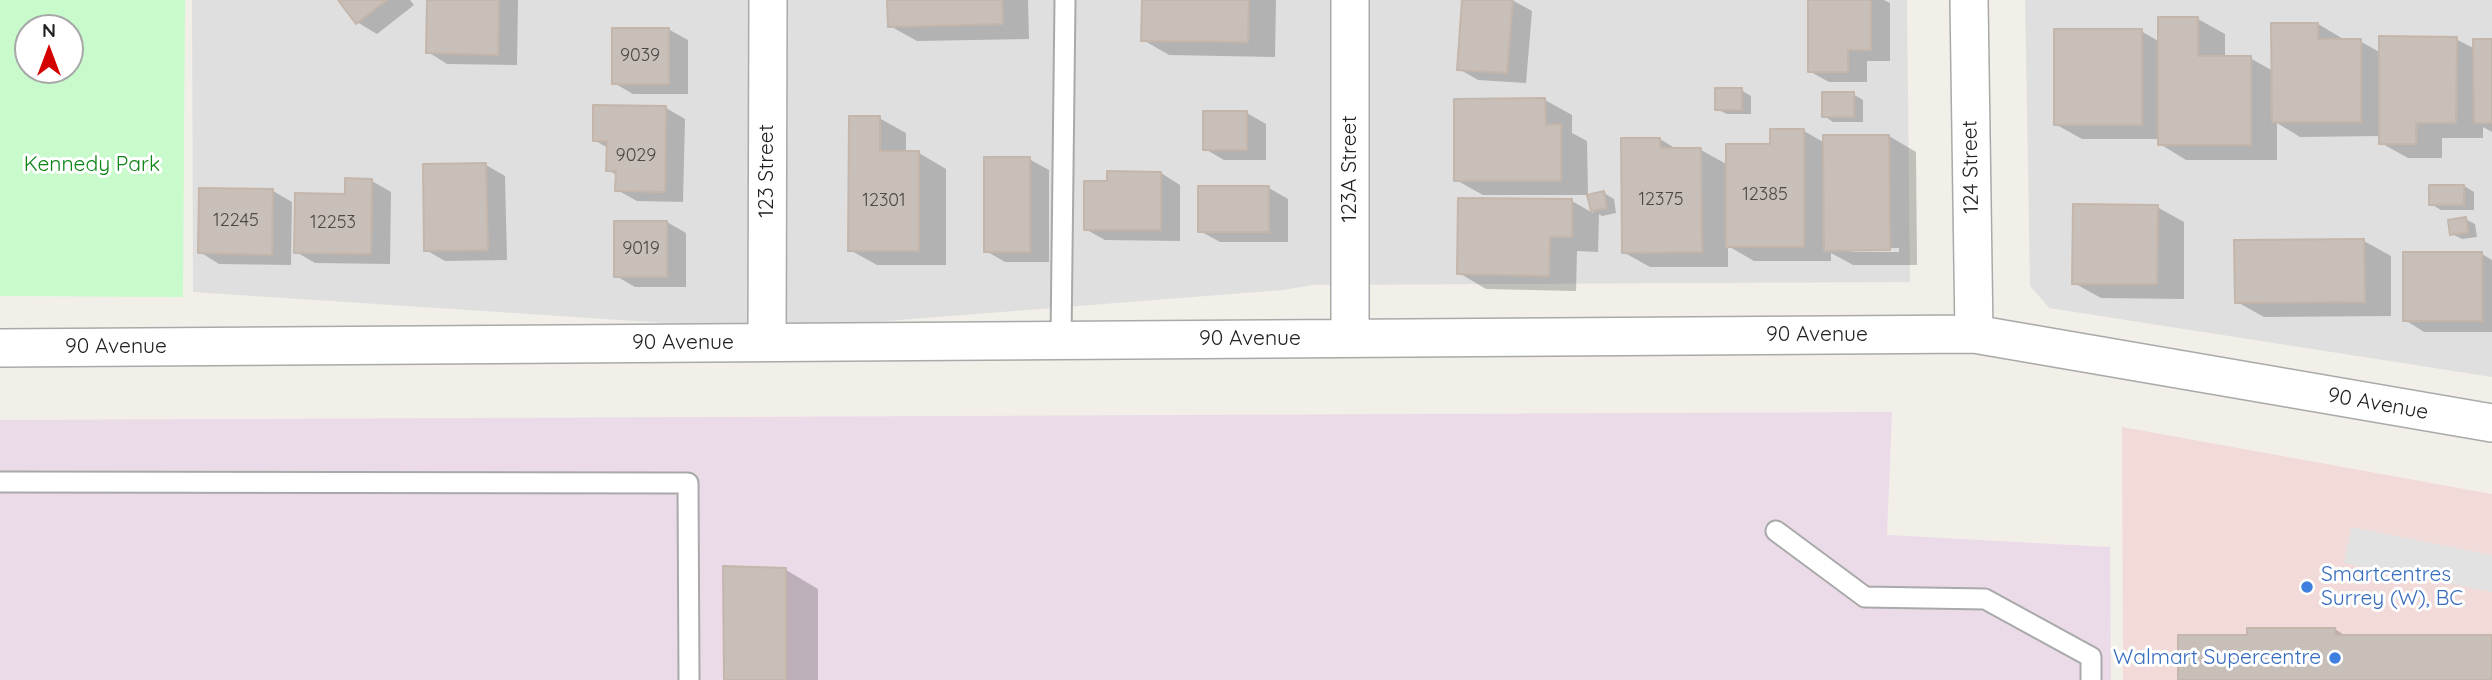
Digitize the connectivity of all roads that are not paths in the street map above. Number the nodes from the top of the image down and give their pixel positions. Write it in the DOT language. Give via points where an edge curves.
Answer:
graph roads {
  1 [pos="768,0"];
  2 [pos="1065,0"];
  3 [pos="1350,0"];
  4 [pos="1969,0"];
  5 [pos="1974,334"];
  6 [pos="1350,338"];
  7 [pos="1061,340"];
  8 [pos="767,342"];
  9 [pos="0,348"];
  10 [pos="2492,423"];
  11 [pos="0,482"];
  12 [pos="1776,531"];
  13 [pos="689,680"];
  14 [pos="2091,680"];
  1 -- 8 [label="street, 123 Street"];
  2 -- 7 [label="lane"];
  3 -- 6 [label="street, 123A Street"];
  4 -- 5 [label="street, 124 Street"];
  5 -- 6 [label="street, 90 Avenue"];
  5 -- 10 [label="street, 90 Avenue"];
  6 -- 7 [label="street, 90 Avenue"];
  7 -- 8 [label="street, 90 Avenue"];
  8 -- 9 [label="street, 90 Avenue"];
  11 -- 13 [label="lane" via="688,484"];
  12 -- 14 [label="lane" via="1865,597 1985,598 2091,657"];
}
